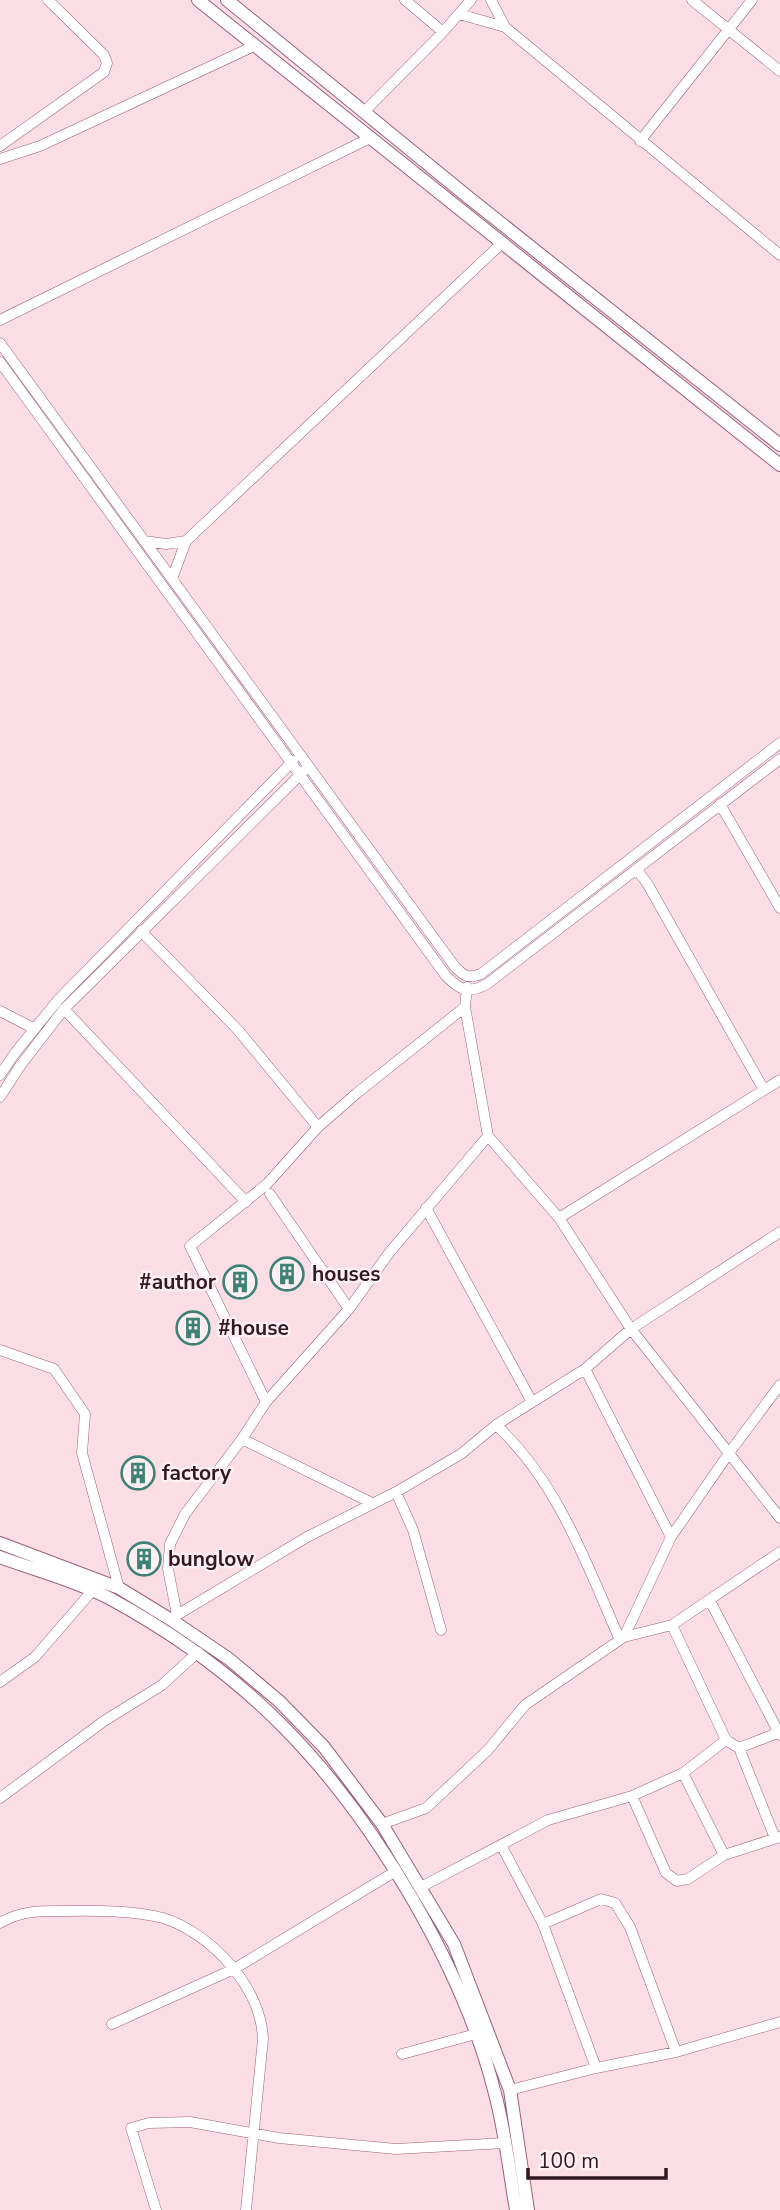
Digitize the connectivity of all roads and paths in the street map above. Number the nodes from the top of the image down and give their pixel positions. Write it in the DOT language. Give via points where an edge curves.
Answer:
graph roads {
  1 [pos="48,0"];
  2 [pos="198,0"];
  3 [pos="227,0"];
  4 [pos="405,0"];
  5 [pos="471,0"];
  6 [pos="491,0"];
  7 [pos="692,0"];
  8 [pos="752,0"];
  9 [pos="459,14"];
  10 [pos="505,27"];
  11 [pos="729,30"];
  12 [pos="443,33"];
  13 [pos="254,46"];
  14 [pos="780,71"];
  15 [pos="365,111"];
  16 [pos="370,138"];
  17 [pos="640,141"];
  18 [pos="0,146"];
  19 [pos="0,159"];
  20 [pos="502,243"];
  21 [pos="780,255"];
  22 [pos="0,320"];
  23 [pos="0,342"];
  24 [pos="0,362"];
  25 [pos="780,445"];
  26 [pos="780,465"];
  27 [pos="144,541"];
  28 [pos="186,541"];
  29 [pos="172,579"];
  30 [pos="780,743"];
  31 [pos="300,755"];
  32 [pos="780,759"];
  33 [pos="290,763"];
  34 [pos="308,767"];
  35 [pos="299,774"];
  36 [pos="720,804"];
  37 [pos="687,815"];
  38 [pos="695,824"];
  39 [pos="637,870"];
  40 [pos="780,908"];
  41 [pos="141,932"];
  42 [pos="468,977"];
  43 [pos="466,991"];
  44 [pos="466,1007"];
  45 [pos="64,1009"];
  46 [pos="0,1011"];
  47 [pos="34,1028"];
  48 [pos="0,1075"];
  49 [pos="780,1080"];
  50 [pos="764,1090"];
  51 [pos="0,1097"];
  52 [pos="318,1127"];
  53 [pos="488,1136"];
  54 [pos="270,1194"];
  55 [pos="246,1202"];
  56 [pos="426,1208"];
  57 [pos="559,1218"];
  58 [pos="780,1232"];
  59 [pos="349,1310"];
  60 [pos="631,1329"];
  61 [pos="0,1350"];
  62 [pos="585,1369"];
  63 [pos="780,1385"];
  64 [pos="266,1402"];
  65 [pos="532,1402"];
  66 [pos="496,1425"];
  67 [pos="242,1440"];
  68 [pos="729,1453"];
  69 [pos="396,1492"];
  70 [pos="372,1503"];
  71 [pos="780,1518"];
  72 [pos="671,1537"];
  73 [pos="0,1543"];
  74 [pos="780,1552"];
  75 [pos="0,1557"];
  76 [pos="119,1588"];
  77 [pos="92,1591"];
  78 [pos="710,1601"];
  79 [pos="175,1618"];
  80 [pos="672,1625"];
  81 [pos="441,1630"];
  82 [pos="622,1639"];
  83 [pos="198,1652"];
  84 [pos="0,1682"];
  85 [pos="780,1733"];
  86 [pos="726,1740"];
  87 [pos="739,1748"];
  88 [pos="683,1773"];
  89 [pos="632,1796"];
  90 [pos="0,1798"];
  91 [pos="382,1824"];
  92 [pos="778,1837"];
  93 [pos="501,1845"];
  94 [pos="724,1855"];
  95 [pos="396,1871"];
  96 [pos="421,1887"];
  97 [pos="0,1923"];
  98 [pos="543,1924"];
  99 [pos="234,1969"];
  100 [pos="780,2022"];
  101 [pos="112,2024"];
  102 [pos="476,2034"];
  103 [pos="676,2052"];
  104 [pos="402,2054"];
  105 [pos="596,2068"];
  106 [pos="510,2090"];
  107 [pos="254,2133"];
  108 [pos="505,2143"];
  109 [pos="156,2210"];
  110 [pos="246,2210"];
  111 [pos="516,2210"];
  112 [pos="528,2210"];
  1 -- 18 [label="street" via="104,55 104,72"];
  2 -- 13 [label="main road"];
  3 -- 15 [label="main road"];
  4 -- 12 [label="street"];
  5 -- 9 [label="street"];
  6 -- 10 [label="street"];
  7 -- 11 [label="street"];
  8 -- 11 [label="street"];
  9 -- 10 [label="street"];
  9 -- 12 [label="street"];
  10 -- 17 [label="street"];
  11 -- 14 [label="street"];
  11 -- 17 [label="street"];
  12 -- 15 [label="street"];
  13 -- 16 [label="main road"];
  13 -- 19 [label="street" via="40,146"];
  15 -- 25 [label="main road"];
  16 -- 20 [label="main road"];
  16 -- 22 [label="street"];
  17 -- 21 [label="street"];
  20 -- 26 [label="main road"];
  20 -- 28 [label="street"];
  23 -- 27 [label="street"];
  24 -- 33 [label="street"];
  27 -- 28 [label="street"];
  27 -- 29 [label="street"];
  28 -- 29 [label="street"];
  29 -- 31 [label="street"];
  30 -- 37 [label="street"];
  31 -- 33 [label="street"];
  31 -- 34 [label="street"];
  32 -- 36 [label="street"];
  33 -- 35 [label="street"];
  33 -- 47 [label="street"];
  34 -- 35 [label="street"];
  34 -- 42 [label="street" via="455,967"];
  35 -- 41 [label="street"];
  35 -- 43 [label="street" via="446,976"];
  36 -- 38 [label="street"];
  36 -- 40 [label="street"];
  37 -- 38 [label="street"];
  37 -- 42 [label="street" via="490,968"];
  38 -- 39 [label="street"];
  39 -- 43 [label="street" via="487,985"];
  39 -- 50 [label="street"];
  41 -- 45 [label="street"];
  41 -- 52 [label="street" via="238,1030"];
  42 -- 43 [label="street"];
  43 -- 44 [label="street"];
  44 -- 52 [label="street"];
  44 -- 53 [label="street"];
  45 -- 51 [label="street"];
  45 -- 55 [label="street"];
  46 -- 47 [label="street"];
  47 -- 48 [label="street"];
  49 -- 50 [label="street"];
  50 -- 57 [label="street"];
  52 -- 55 [label="street"];
  53 -- 56 [label="street"];
  53 -- 57 [label="street"];
  54 -- 59 [label="street"];
  55 -- 64 [label="street" via="193,1242 190,1250"];
  56 -- 59 [label="street"];
  56 -- 65 [label="street"];
  57 -- 60 [label="street"];
  58 -- 60 [label="street"];
  59 -- 64 [label="street"];
  60 -- 62 [label="street"];
  60 -- 68 [label="street"];
  61 -- 76 [label="street" via="54,1370 85,1414 82,1453"];
  62 -- 65 [label="street"];
  62 -- 72 [label="street"];
  63 -- 68 [label="street"];
  64 -- 67 [label="street"];
  65 -- 66 [label="street"];
  66 -- 69 [label="street" via="461,1454"];
  66 -- 82 [label="street" via="516,1444 569,1524"];
  67 -- 70 [label="street"];
  67 -- 79 [label="street" via="185,1514 170,1544 168,1569"];
  68 -- 71 [label="street"];
  68 -- 72 [label="street"];
  69 -- 70 [label="street"];
  69 -- 81 [label="street" via="413,1530"];
  70 -- 79 [label="street"];
  72 -- 82 [label="street"];
  73 -- 76 [label="main road"];
  74 -- 78 [label="street"];
  75 -- 77 [label="main road"];
  76 -- 79 [label="main road"];
  77 -- 83 [label="main road"];
  77 -- 84 [label="street" via="35,1657"];
  78 -- 80 [label="street"];
  78 -- 85 [label="street"];
  79 -- 91 [label="main road" via="303,1723"];
  80 -- 82 [label="street"];
  80 -- 86 [label="street"];
  82 -- 91 [label="street" via="524,1705 488,1750 426,1808"];
  83 -- 90 [label="street" via="162,1685 104,1721"];
  83 -- 95 [label="main road" via="259,1702 319,1763"];
  85 -- 87 [label="street"];
  86 -- 87 [label="street"];
  86 -- 88 [label="street"];
  87 -- 92 [label="street"];
  88 -- 89 [label="street"];
  88 -- 94 [label="street"];
  89 -- 93 [label="street" via="548,1820"];
  89 -- 94 [label="street" via="666,1872 677,1881"];
  91 -- 96 [label="main road"];
  92 -- 94 [label="street"];
  93 -- 96 [label="street"];
  93 -- 98 [label="street"];
  95 -- 99 [label="street"];
  95 -- 102 [label="main road" via="442,1950"];
  96 -- 106 [label="main road" via="454,1944"];
  97 -- 99 [label="street" via="14,1914 30,1912 93,1910 160,1917 187,1927"];
  98 -- 103 [label="street" via="601,1899 615,1903 630,1927"];
  98 -- 105 [label="street"];
  99 -- 101 [label="street"];
  99 -- 107 [label="street" via="262,2020"];
  100 -- 103 [label="street"];
  102 -- 104 [label="street"];
  102 -- 108 [label="main road"];
  103 -- 105 [label="street"];
  105 -- 106 [label="street"];
  106 -- 112 [label="main road"];
  107 -- 108 [label="street" via="396,2149"];
  107 -- 109 [label="street" via="190,2122 131,2128"];
  107 -- 110 [label="street"];
  108 -- 111 [label="main road"];
}
